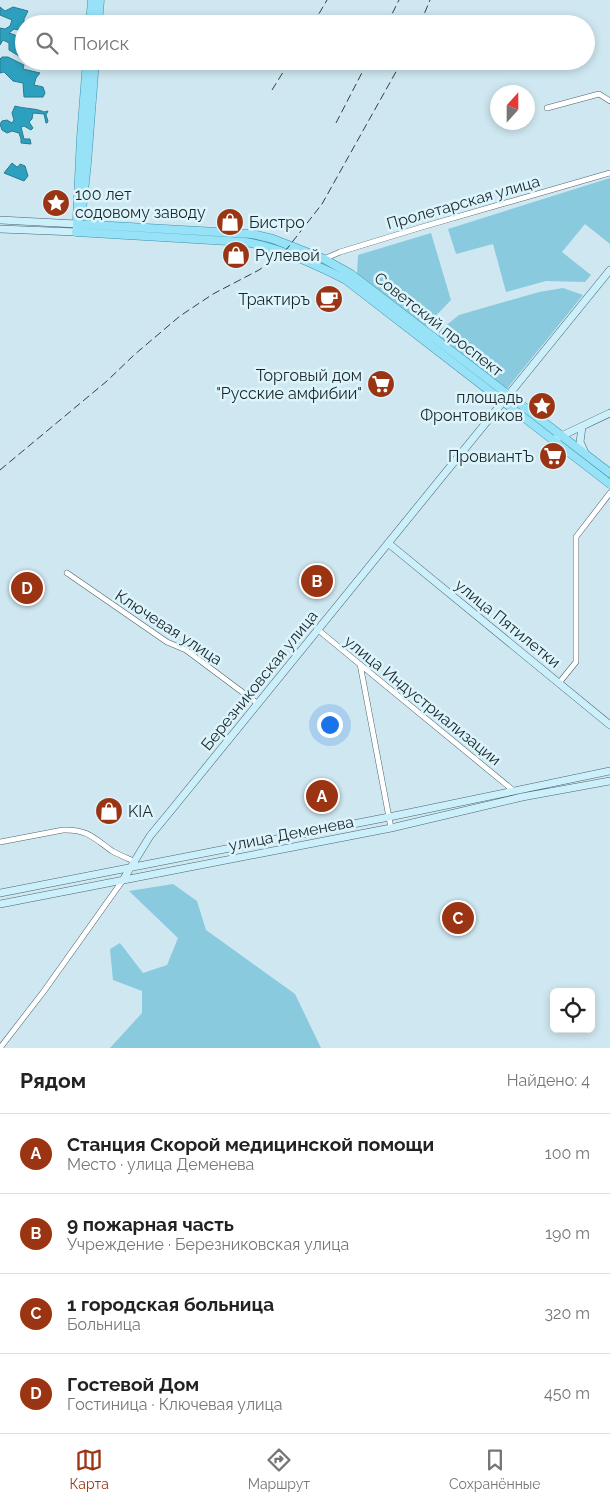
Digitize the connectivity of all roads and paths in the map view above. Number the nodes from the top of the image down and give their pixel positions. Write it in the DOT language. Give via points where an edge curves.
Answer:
graph roads {
  1 [pos="92,0"];
  2 [pos="100,0"];
  3 [pos="91,15"];
  4 [pos="99,15"];
  5 [pos="86,70"];
  6 [pos="94,70"];
  7 [pos="610,101"];
  8 [pos="547,108"];
  9 [pos="610,173"];
  10 [pos="0,220"];
  11 [pos="77,224"];
  12 [pos="0,228"];
  13 [pos="76,232"];
  14 [pos="324,259"];
  15 [pos="314,264"];
  16 [pos="610,270"];
  17 [pos="506,399"];
  18 [pos="610,413"];
  19 [pos="582,427"];
  20 [pos="562,436"];
  21 [pos="553,440"];
  22 [pos="587,455"];
  23 [pos="610,474"];
  24 [pos="610,484"];
  25 [pos="610,493"];
  26 [pos="388,543"];
  27 [pos="66,573"];
  28 [pos="317,629"];
  29 [pos="360,664"];
  30 [pos="559,683"];
  31 [pos="257,703"];
  32 [pos="610,725"];
  33 [pos="610,771"];
  34 [pos="583,777"];
  35 [pos="610,781"];
  36 [pos="585,786"];
  37 [pos="514,790"];
  38 [pos="389,817"];
  39 [pos="391,828"];
  40 [pos="0,842"];
  41 [pos="134,860"];
  42 [pos="130,868"];
  43 [pos="123,880"];
  44 [pos="0,893"];
  45 [pos="0,904"];
  46 [pos="0,1048"];
  1 -- 3 [label="main road"];
  2 -- 4 [label="main road"];
  5 -- 11 [label="main road"];
  6 -- 11 [label="main road" via="82,210"];
  7 -- 8 [label="street" via="599,94"];
  9 -- 14 [label="street, Пролетарская улица" via="404,232"];
  10 -- 11 [label="main road"];
  11 -- 13 [label="main road"];
  11 -- 14 [label="main road, Советский проспект" via="236,232 262,236"];
  12 -- 13 [label="main road"];
  13 -- 15 [label="main road, Советский проспект" via="232,240 260,244"];
  14 -- 15 [label="main road"];
  14 -- 17 [label="main road, Советский проспект" via="351,274"];
  15 -- 17 [label="main road, Советский проспект" via="346,280"];
  16 -- 17 [label="main road, Березниковская улица"];
  17 -- 20 [label="main road, Советский проспект"];
  17 -- 21 [label="main road, Советский проспект"];
  17 -- 26 [label="main road, Березниковская улица"];
  18 -- 19 [label="main road"];
  19 -- 20 [label="main road"];
  19 -- 22 [label="main road" via="580,442"];
  20 -- 21 [label="main road"];
  20 -- 22 [label="main road, Советский проспект"];
  21 -- 24 [label="main road, Советский проспект"];
  22 -- 23 [label="main road, Советский проспект"];
  25 -- 30 [label="street" via="576,537 576,662"];
  26 -- 28 [label="main road, Березниковская улица"];
  26 -- 30 [label="main road, улица Пятилетки"];
  27 -- 31 [label="street, Ключевая улица" via="166,642 186,650"];
  28 -- 29 [label="street, улица Индустриализации"];
  28 -- 31 [label="main road, Березниковская улица"];
  29 -- 37 [label="street, улица Индустриализации"];
  29 -- 38 [label="street"];
  30 -- 32 [label="main road, улица Пятилетки"];
  31 -- 41 [label="main road, Березниковская улица"];
  33 -- 34 [label="main road, улица Деменева"];
  34 -- 36 [label="main road"];
  34 -- 37 [label="main road, улица Деменева"];
  35 -- 36 [label="main road, улица Деменева"];
  36 -- 39 [label="main road, улица Деменева" via="522,797"];
  37 -- 38 [label="main road, улица Деменева"];
  38 -- 39 [label="street"];
  38 -- 42 [label="main road, улица Деменева"];
  39 -- 43 [label="main road, улица Деменева"];
  40 -- 41 [label="street" via="73,829 89,834 114,852"];
  41 -- 42 [label="main road, Березниковская улица"];
  42 -- 43 [label="main road, Березниковская улица"];
  42 -- 44 [label="main road, улица Деменева"];
  43 -- 45 [label="main road, улица Деменева"];
  43 -- 46 [label="street, Березниковская улица"];
}
